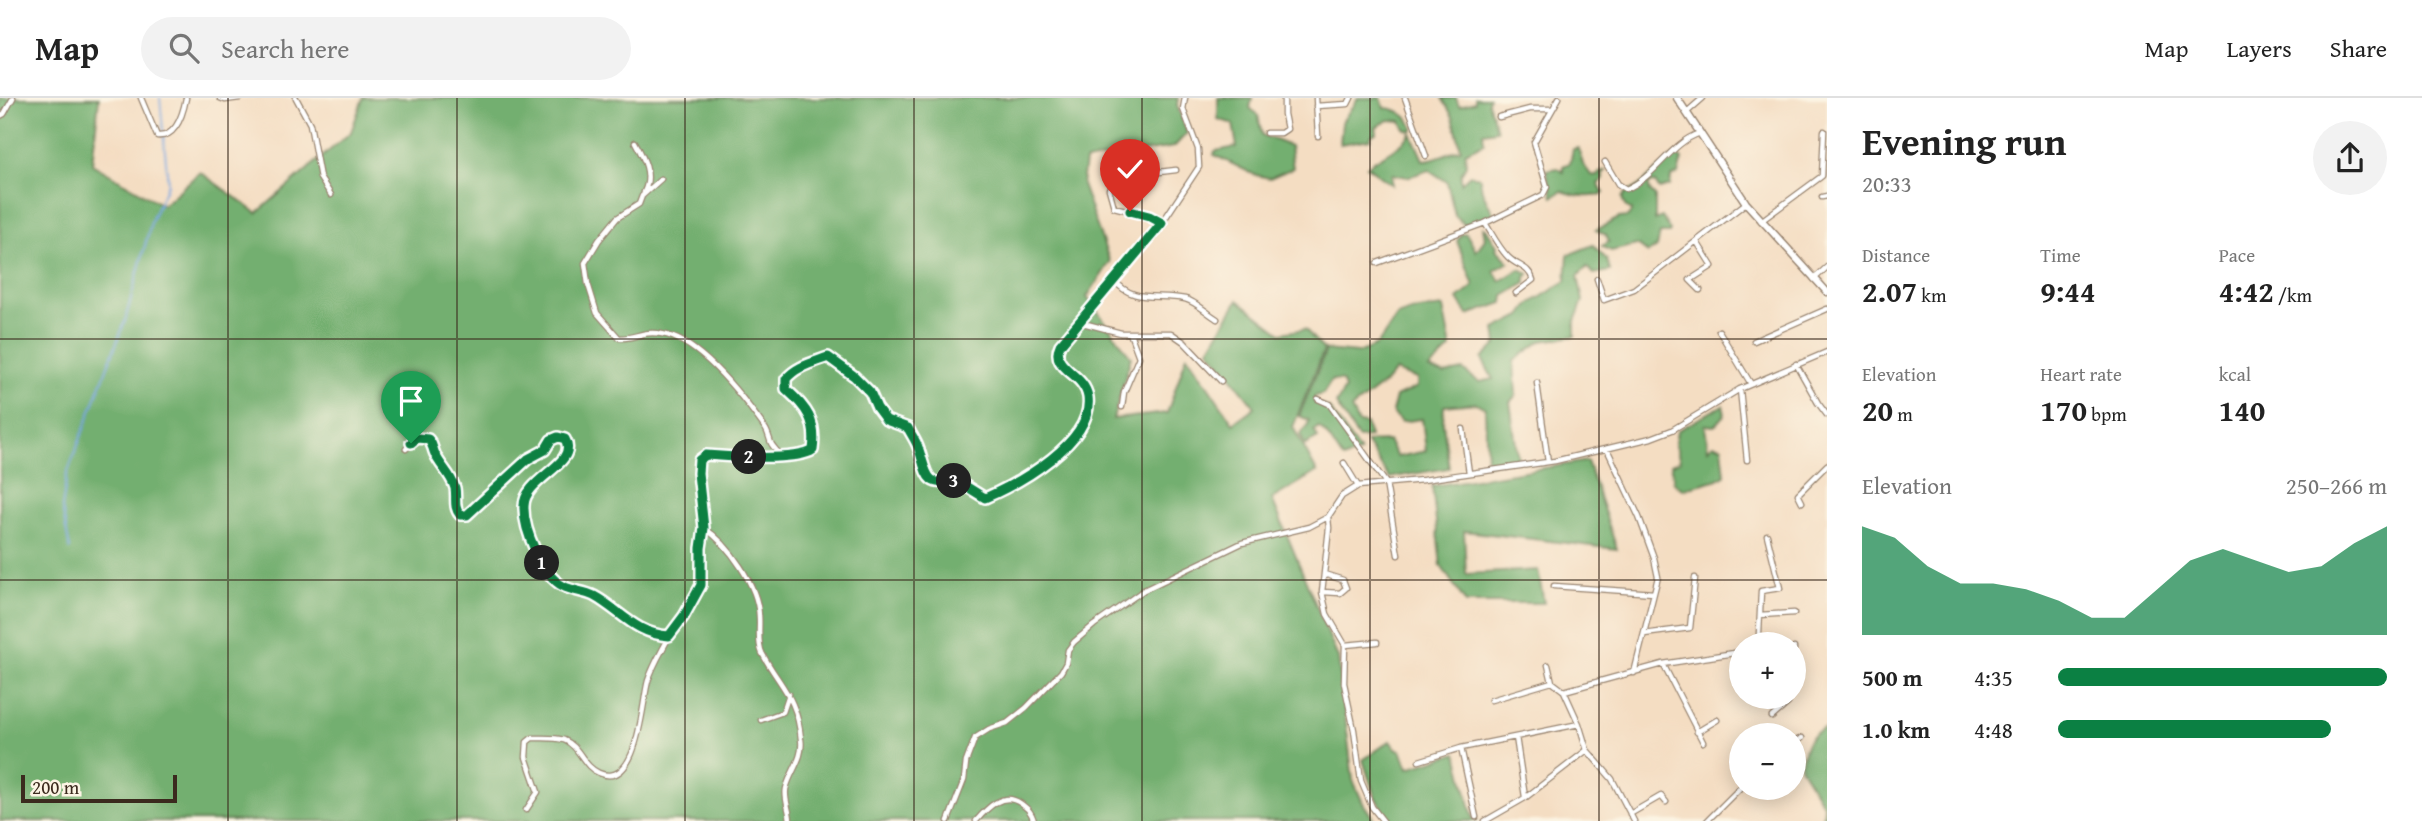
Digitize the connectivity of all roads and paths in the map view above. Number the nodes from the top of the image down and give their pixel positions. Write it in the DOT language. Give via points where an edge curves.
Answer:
graph roads {
  1 [pos="13,98"];
  2 [pos="141,98"];
  3 [pos="186,98"];
  4 [pos="220,98"];
  5 [pos="240,98"];
  6 [pos="296,98"];
  7 [pos="1185,98"];
  8 [pos="1284,98"];
  9 [pos="1316,98"];
  10 [pos="1351,98"];
  11 [pos="1405,98"];
  12 [pos="1559,98"];
  13 [pos="1677,98"];
  14 [pos="1703,98"];
  15 [pos="1316,107"];
  16 [pos="1552,109"];
  17 [pos="1686,113"];
  18 [pos="0,116"];
  19 [pos="1499,117"];
  20 [pos="1824,131"];
  21 [pos="1700,133"];
  22 [pos="1266,134"];
  23 [pos="1318,136"];
  24 [pos="635,142"];
  25 [pos="1426,156"];
  26 [pos="1605,162"];
  27 [pos="1176,170"];
  28 [pos="661,179"];
  29 [pos="331,195"];
  30 [pos="642,196"];
  31 [pos="1746,203"];
  32 [pos="1761,221"];
  33 [pos="1162,223"];
  34 [pos="1485,223"];
  35 [pos="1697,242"];
  36 [pos="1377,263"];
  37 [pos="1827,267"];
  38 [pos="1597,279"];
  39 [pos="1815,279"];
  40 [pos="1114,280"];
  41 [pos="1700,290"];
  42 [pos="1827,292"];
  43 [pos="1516,293"];
  44 [pos="1827,309"];
  45 [pos="1217,320"];
  46 [pos="1079,322"];
  47 [pos="1719,331"];
  48 [pos="1129,333"];
  49 [pos="1754,341"];
  50 [pos="1827,352"];
  51 [pos="1796,364"];
  52 [pos="1221,381"];
  53 [pos="1537,383"];
  54 [pos="1751,384"];
  55 [pos="1740,389"];
  56 [pos="1318,399"];
  57 [pos="1122,407"];
  58 [pos="1827,415"];
  59 [pos="1463,429"];
  60 [pos="406,449"];
  61 [pos="1607,449"];
  62 [pos="781,456"];
  63 [pos="1747,460"];
  64 [pos="1548,462"];
  65 [pos="1344,463"];
  66 [pos="1827,466"];
  67 [pos="1469,472"];
  68 [pos="1386,484"];
  69 [pos="1358,486"];
  70 [pos="1802,502"];
  71 [pos="1328,517"];
  72 [pos="704,528"];
  73 [pos="1767,535"];
  74 [pos="1398,555"];
  75 [pos="1324,574"];
  76 [pos="1695,578"];
  77 [pos="1554,586"];
  78 [pos="1322,592"];
  79 [pos="1654,593"];
  80 [pos="1794,613"];
  81 [pos="1760,615"];
  82 [pos="1759,632"];
  83 [pos="1644,634"];
  84 [pos="669,636"];
  85 [pos="1377,642"];
  86 [pos="1345,645"];
  87 [pos="1729,654"];
  88 [pos="1663,664"];
  89 [pos="1548,666"];
  90 [pos="1633,673"];
  91 [pos="1552,682"];
  92 [pos="1564,691"];
  93 [pos="789,694"];
  94 [pos="1491,700"];
  95 [pos="1781,709"];
  96 [pos="1772,717"];
  97 [pos="761,720"];
  98 [pos="1717,720"];
  99 [pos="1579,724"];
  100 [pos="1697,732"];
  101 [pos="1516,737"];
  102 [pos="1703,742"];
  103 [pos="1461,748"];
  104 [pos="1587,750"];
  105 [pos="1419,761"];
  106 [pos="1525,798"];
  107 [pos="1729,799"];
  108 [pos="1666,802"];
  109 [pos="526,810"];
  110 [pos="1630,814"];
  111 [pos="1476,817"];
  112 [pos="790,821"];
  113 [pos="948,821"];
  114 [pos="976,821"];
  115 [pos="1034,821"];
  116 [pos="1383,821"];
  117 [pos="1485,821"];
  118 [pos="1634,821"];
  119 [pos="1707,821"];
  1 -- 18 [label="street"];
  2 -- 3 [label="street" via="152,130 160,137 178,125"];
  4 -- 5 [label="street"];
  6 -- 29 [label="street" via="310,124 320,178"];
  7 -- 33 [label="street" via="1183,109 1198,149 1199,167"];
  8 -- 22 [label="street" via="1287,129"];
  9 -- 15 [label="street"];
  10 -- 15 [label="street" via="1348,104"];
  11 -- 25 [label="street"];
  12 -- 16 [label="street"];
  13 -- 17 [label="main road"];
  14 -- 17 [label="street"];
  15 -- 23 [label="street"];
  16 -- 19 [label="street"];
  16 -- 34 [label="street" via="1534,142 1547,187 1543,195"];
  17 -- 21 [label="main road"];
  20 -- 32 [label="street" via="1822,176"];
  21 -- 26 [label="street" via="1690,136 1626,189"];
  21 -- 31 [label="main road"];
  24 -- 30 [label="street" via="648,171"];
  27 -- 33 [label="street" via="1134,175 1113,182 1109,189 1114,207"];
  28 -- 30 [label="street"];
  30 -- 62 [label="street" via="639,204 617,218 585,263 597,313 619,338 642,332 662,334 692,348 730,383"];
  31 -- 32 [label="main road"];
  31 -- 35 [label="street"];
  32 -- 39 [label="main road"];
  33 -- 40 [label="street"];
  34 -- 36 [label="street"];
  34 -- 43 [label="street" via="1506,256 1532,275 1533,280"];
  35 -- 38 [label="street" via="1634,289 1604,300"];
  35 -- 41 [label="street" via="1712,266 1690,280"];
  37 -- 39 [label="street"];
  39 -- 42 [label="main road"];
  40 -- 45 [label="street" via="1122,290 1139,296 1187,299"];
  40 -- 46 [label="street"];
  44 -- 49 [label="street"];
  46 -- 48 [label="street"];
  46 -- 62 [label="street" via="1056,354 1088,396 1077,432 1058,455 985,498 956,480 942,485 932,480 908,428 886,420 870,392 828,357 793,371 786,379 786,389 808,412 815,436 808,454"];
  47 -- 54 [label="street"];
  48 -- 52 [label="street" via="1171,333"];
  48 -- 57 [label="street" via="1139,357"];
  50 -- 51 [label="street"];
  51 -- 54 [label="street"];
  51 -- 58 [label="street"];
  53 -- 64 [label="street"];
  54 -- 55 [label="street"];
  55 -- 61 [label="street" via="1672,430"];
  55 -- 63 [label="street"];
  56 -- 68 [label="street" via="1329,404"];
  59 -- 67 [label="street"];
  60 -- 84 [label="street" via="417,438 428,439 451,477 456,510 467,515 551,440 565,439 568,453 535,483 524,501 523,518 542,563 565,587 593,596 624,619 659,636"];
  61 -- 64 [label="street"];
  61 -- 79 [label="street" via="1654,558 1658,576"];
  62 -- 72 [label="street" via="706,455 699,460"];
  64 -- 67 [label="street"];
  65 -- 69 [label="street"];
  66 -- 70 [label="street" via="1798,494"];
  67 -- 68 [label="street"];
  68 -- 69 [label="street"];
  68 -- 74 [label="street"];
  69 -- 71 [label="street" via="1342,496"];
  71 -- 75 [label="street"];
  71 -- 113 [label="street" via="1309,527 1233,547 1144,590 1094,625 1068,650 1061,672 1026,708 975,738"];
  72 -- 84 [label="street" via="701,585"];
  72 -- 93 [label="street" via="719,538 751,585 757,601 761,651"];
  73 -- 81 [label="street" via="1780,588 1761,591"];
  75 -- 78 [label="street"];
  75 -- 78 [label="street" via="1343,580 1346,589"];
  76 -- 83 [label="street" via="1690,628"];
  77 -- 79 [label="street"];
  78 -- 86 [label="street" via="1327,614"];
  79 -- 83 [label="street"];
  80 -- 81 [label="street"];
  81 -- 82 [label="street"];
  83 -- 90 [label="street"];
  84 -- 109 [label="street" via="647,684 635,747 623,768 608,776 601,774 566,740 532,738 527,742 526,757 538,792"];
  85 -- 86 [label="street"];
  86 -- 116 [label="street" via="1343,684 1361,781"];
  87 -- 88 [label="street"];
  88 -- 90 [label="street"];
  88 -- 100 [label="street"];
  89 -- 91 [label="street"];
  90 -- 92 [label="street"];
  91 -- 92 [label="street"];
  91 -- 94 [label="street"];
  92 -- 99 [label="street"];
  93 -- 97 [label="street" via="783,712"];
  93 -- 112 [label="street" via="802,740 800,759 786,789"];
  95 -- 96 [label="street"];
  98 -- 100 [label="street"];
  99 -- 101 [label="street"];
  99 -- 104 [label="street"];
  100 -- 102 [label="street"];
  101 -- 103 [label="street"];
  101 -- 106 [label="street"];
  103 -- 105 [label="street"];
  103 -- 111 [label="street"];
  104 -- 106 [label="street"];
  104 -- 110 [label="street" via="1612,779"];
  106 -- 117 [label="street"];
  107 -- 119 [label="street"];
  108 -- 110 [label="street" via="1661,796"];
  110 -- 118 [label="street"];
  114 -- 115 [label="street" via="988,807 1013,799 1030,810"];
}
